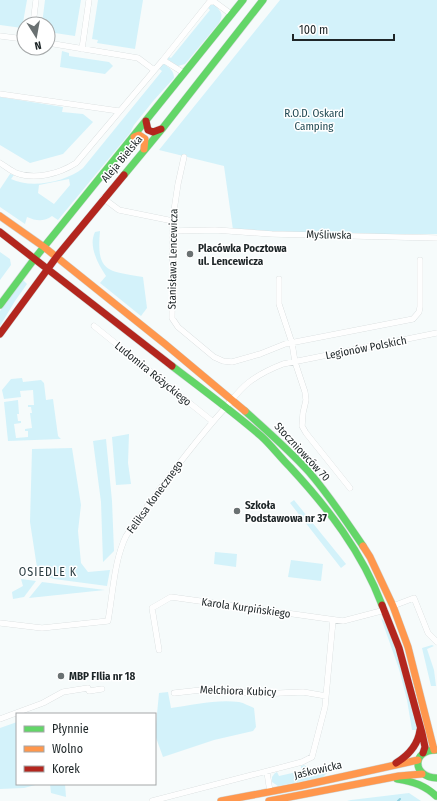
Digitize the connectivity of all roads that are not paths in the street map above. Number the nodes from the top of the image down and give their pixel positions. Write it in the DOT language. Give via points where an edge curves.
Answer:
graph roads {
  1 [pos="36,0"];
  2 [pos="89,0"];
  3 [pos="211,0"];
  4 [pos="242,0"];
  5 [pos="264,0"];
  6 [pos="232,14"];
  7 [pos="34,16"];
  8 [pos="0,36"];
  9 [pos="16,38"];
  10 [pos="56,44"];
  11 [pos="82,49"];
  12 [pos="163,60"];
  13 [pos="154,70"];
  14 [pos="184,74"];
  15 [pos="0,94"];
  16 [pos="119,111"];
  17 [pos="146,121"];
  18 [pos="161,129"];
  19 [pos="133,137"];
  20 [pos="144,150"];
  21 [pos="184,157"];
  22 [pos="0,163"];
  23 [pos="103,198"];
  24 [pos="0,216"];
  25 [pos="173,221"];
  26 [pos="173,231"];
  27 [pos="0,232"];
  28 [pos="437,238"];
  29 [pos="44,247"];
  30 [pos="56,257"];
  31 [pos="35,258"];
  32 [pos="420,260"];
  33 [pos="47,268"];
  34 [pos="279,279"];
  35 [pos="0,305"];
  36 [pos="94,326"];
  37 [pos="437,333"];
  38 [pos="0,334"];
  39 [pos="292,343"];
  40 [pos="295,362"];
  41 [pos="231,400"];
  42 [pos="226,407"];
  43 [pos="212,421"];
  44 [pos="350,488"];
  45 [pos="393,606"];
  46 [pos="385,610"];
  47 [pos="333,620"];
  48 [pos="0,623"];
  49 [pos="437,642"];
  50 [pos="160,650"];
  51 [pos="102,689"];
  52 [pos="174,693"];
  53 [pos="326,696"];
  54 [pos="0,718"];
  55 [pos="429,726"];
  56 [pos="420,728"];
  57 [pos="437,737"];
  58 [pos="436,750"];
  59 [pos="423,753"];
  60 [pos="418,760"];
  61 [pos="390,766"];
  62 [pos="267,772"];
  63 [pos="425,776"];
  64 [pos="437,778"];
  65 [pos="389,779"];
  66 [pos="270,792"];
  67 [pos="436,798"];
  68 [pos="152,801"];
  69 [pos="221,801"];
  70 [pos="269,801"];
  1 -- 7 [label="street"];
  2 -- 11 [label="street"];
  3 -- 6 [label="street"];
  3 -- 12 [label="street"];
  4 -- 6 [label="street, Aleja Bielska"];
  5 -- 18 [label="street, Aleja Bielska"];
  6 -- 14 [label="street, Aleja Bielska"];
  8 -- 9 [label="street"];
  10 -- 11 [label="street"];
  11 -- 13 [label="street" via="138,58"];
  12 -- 13 [label="street"];
  12 -- 14 [label="street"];
  13 -- 16 [label="street"];
  14 -- 17 [label="street, Aleja Bielska"];
  15 -- 16 [label="street"];
  16 -- 22 [label="street" via="76,163 68,168 51,174 31,176 15,172"];
  17 -- 18 [label="street" via="148,130 153,132"];
  17 -- 19 [label="street, Aleja Bielska"];
  18 -- 20 [label="street, Aleja Bielska"];
  19 -- 20 [label="street" via="139,135 145,139"];
  19 -- 29 [label="street, Aleja Bielska"];
  20 -- 23 [label="street, Aleja Bielska"];
  21 -- 25 [label="street, Stanisława Lencewicza"];
  23 -- 25 [label="street" via="119,210"];
  23 -- 30 [label="street, Aleja Bielska"];
  24 -- 29 [label="street, Stoczniowców 70"];
  25 -- 26 [label="street, Stanisława Lencewicza"];
  26 -- 28 [label="street, Myśliwska" via="215,230"];
  26 -- 39 [label="street, Stanisława Lencewicza" via="172,311 173,320 178,328 214,357 223,361 232,362"];
  27 -- 31 [label="street, Stoczniowców 70"];
  29 -- 30 [label="street, Stoczniowców 70"];
  29 -- 31 [label="street, Aleja Bielska"];
  30 -- 33 [label="street, Aleja Bielska"];
  30 -- 41 [label="street, Stoczniowców 70"];
  31 -- 33 [label="street, Stoczniowców 70"];
  31 -- 35 [label="street, Aleja Bielska"];
  32 -- 39 [label="street, Stanisława Lencewicza" via="420,307 413,319"];
  33 -- 38 [label="street, Aleja Bielska" via="26,294"];
  33 -- 42 [label="street, Stoczniowców 70"];
  34 -- 39 [label="street" via="279,304"];
  36 -- 43 [label="street, Ludomira Różyckiego"];
  37 -- 40 [label="street, Legionów Polskich"];
  39 -- 40 [label="street"];
  40 -- 41 [label="street, Legionów Polskich" via="263,372 246,384"];
  40 -- 44 [label="street" via="306,400 302,426"];
  41 -- 42 [label="street, Feliksa Konecznego"];
  41 -- 45 [label="street, Stoczniowców 70" via="282,444 333,502 370,557"];
  42 -- 43 [label="street, Feliksa Konecznego"];
  42 -- 46 [label="street, Stoczniowców 70" via="262,437 314,493 347,536 375,586"];
  43 -- 48 [label="street, Feliksa Konecznego" via="126,536 116,570 108,621 42,628"];
  45 -- 49 [label="street" via="414,598 428,633"];
  45 -- 55 [label="street, Stoczniowców 70" via="408,647"];
  46 -- 47 [label="street, Karola Kurpińskiego" via="343,621"];
  46 -- 56 [label="street, Stoczniowców 70" via="399,648"];
  47 -- 50 [label="street, Karola Kurpińskiego" via="171,597 152,608"];
  47 -- 53 [label="street"];
  51 -- 54 [label="street" via="89,691 88,688 63,692"];
  52 -- 53 [label="street, Melchiora Kubicy" via="210,688 258,694 303,692"];
  53 -- 62 [label="street" via="312,757"];
  55 -- 57 [label="street"];
  55 -- 58 [label="street, Stoczniowców 70"];
  56 -- 59 [label="street, Stoczniowców 70" via="425,747"];
  56 -- 61 [label="street" via="416,745 406,757"];
  58 -- 59 [label="street"];
  59 -- 60 [label="street"];
  60 -- 61 [label="street, Jaśkowicka"];
  60 -- 63 [label="street" via="418,765"];
  61 -- 66 [label="street, Jaśkowicka"];
  62 -- 66 [label="street"];
  62 -- 68 [label="street"];
  63 -- 64 [label="street, Jaśkowicka"];
  63 -- 65 [label="street, Jaśkowicka" via="410,774"];
  63 -- 67 [label="street"];
  65 -- 67 [label="street" via="411,780 429,789"];
  65 -- 70 [label="street, Jaśkowicka"];
  66 -- 69 [label="street, Jaśkowicka"];
}
